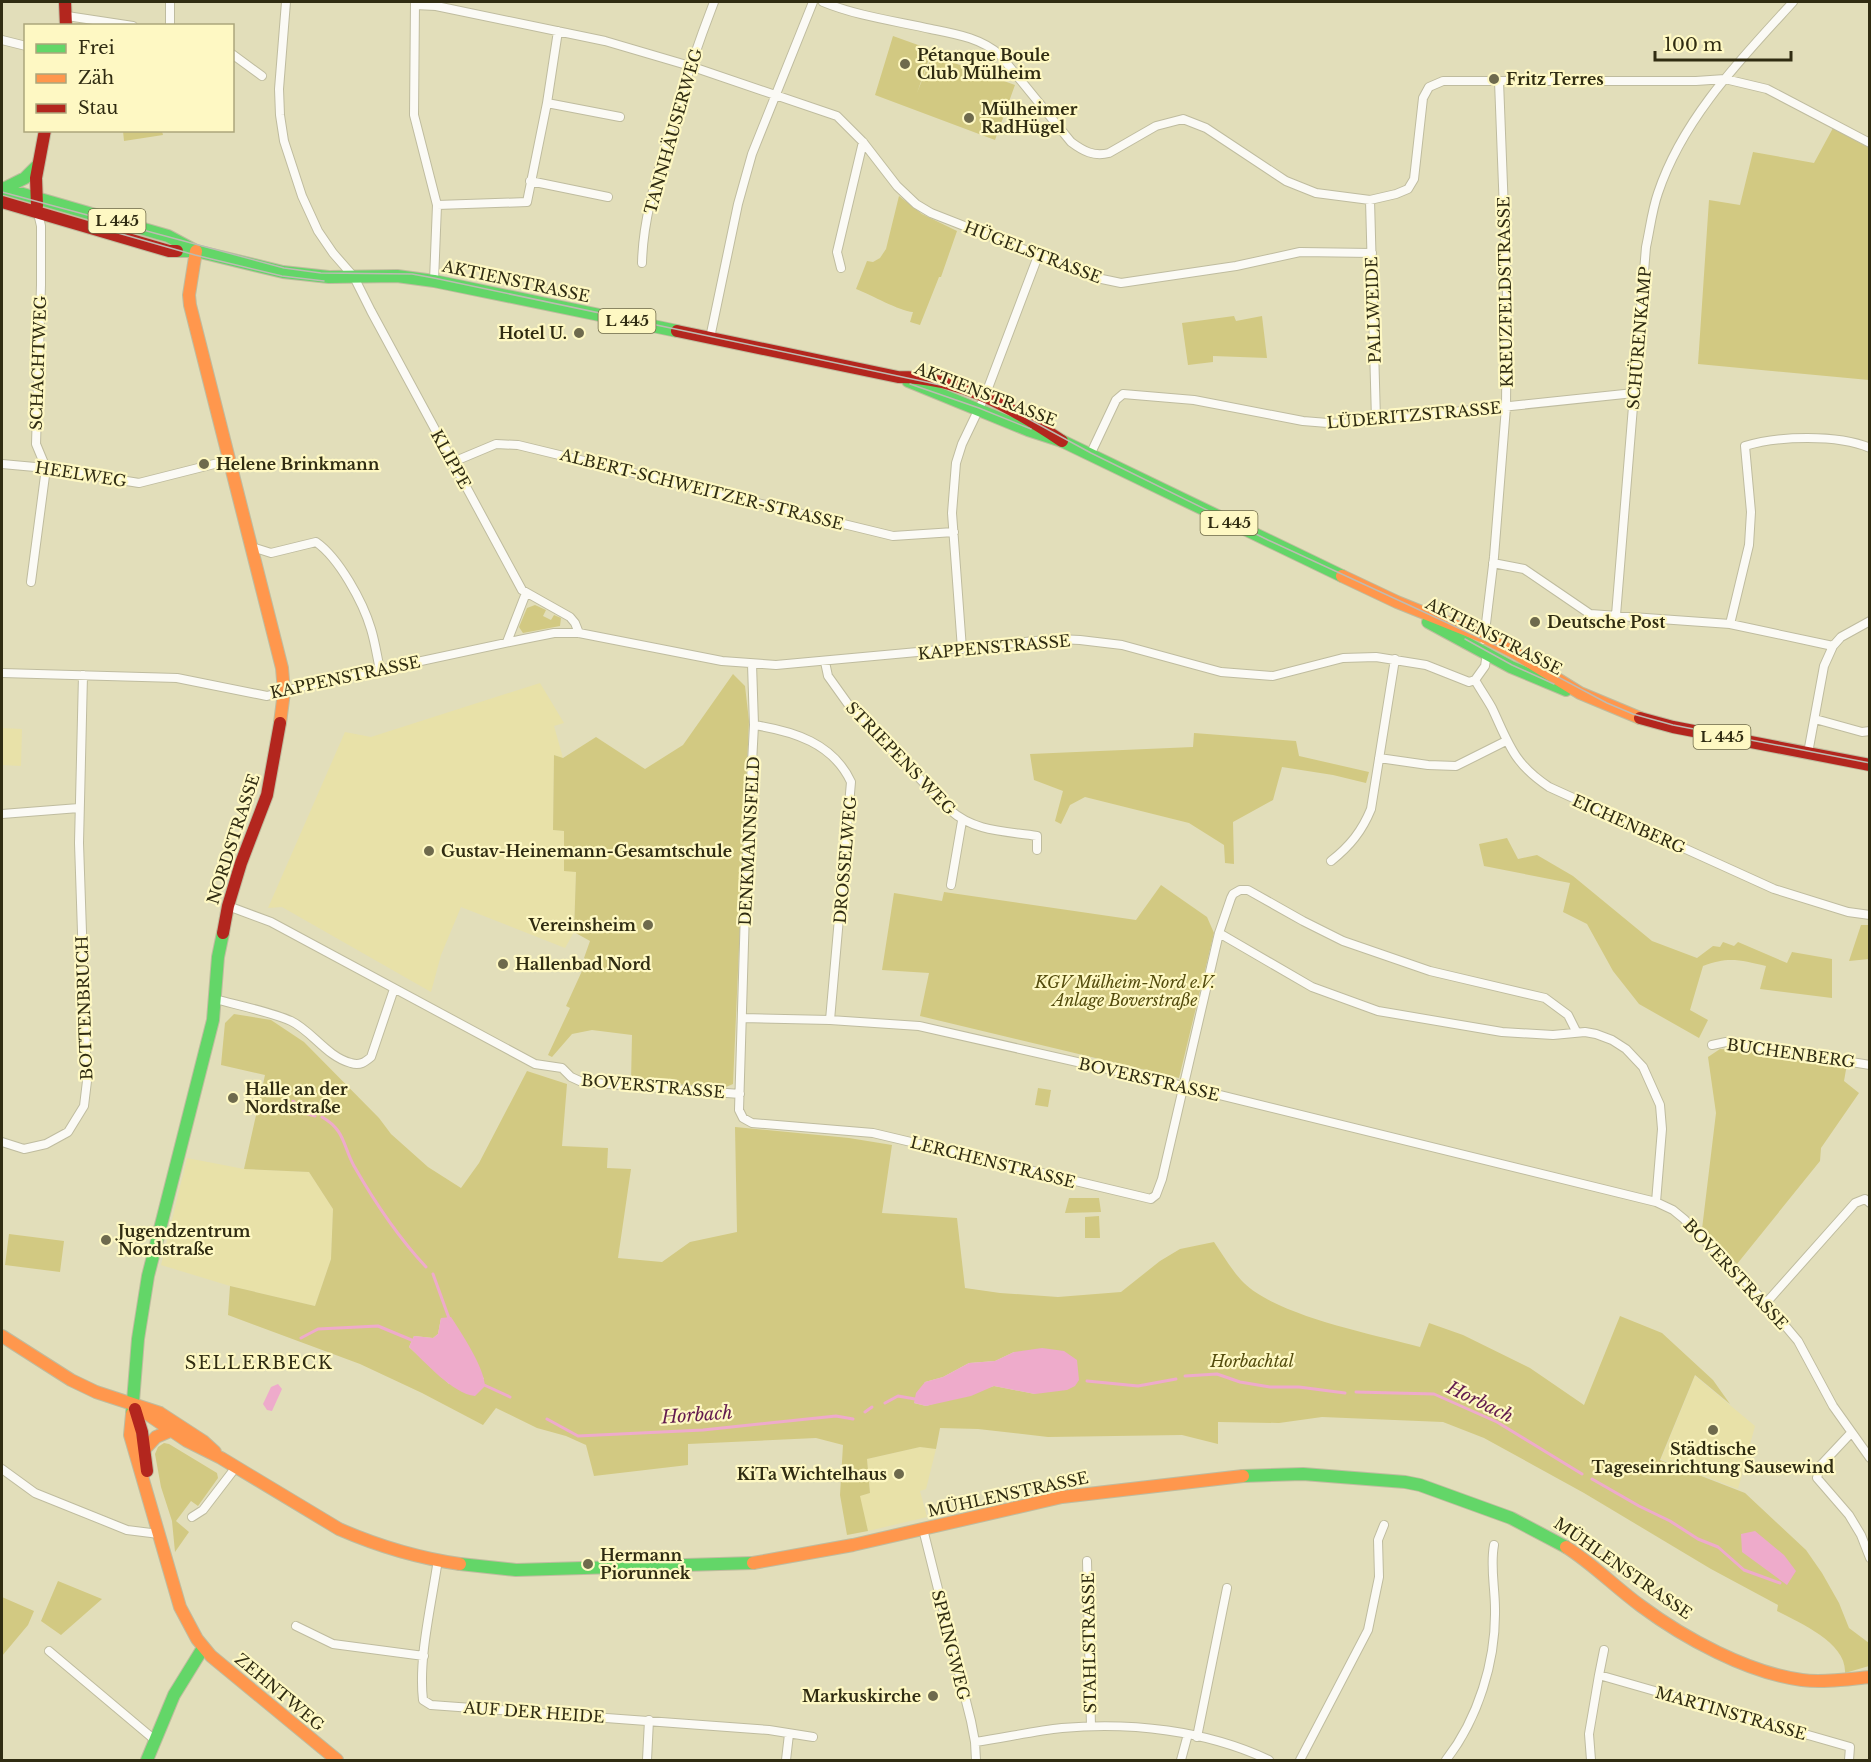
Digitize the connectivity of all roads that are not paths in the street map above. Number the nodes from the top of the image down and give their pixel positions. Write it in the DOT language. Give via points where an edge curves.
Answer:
graph roads {
  1 [pos="66,2"];
  2 [pos="170,2"];
  3 [pos="286,2"];
  4 [pos="714,2"];
  5 [pos="813,2"];
  6 [pos="823,2"];
  7 [pos="1793,2"];
  8 [pos="415,3"];
  9 [pos="67,21"];
  10 [pos="107,24"];
  11 [pos="170,24"];
  12 [pos="558,31"];
  13 [pos="2,40"];
  14 [pos="24,46"];
  15 [pos="234,55"];
  16 [pos="690,66"];
  17 [pos="262,76"];
  18 [pos="1725,80"];
  19 [pos="1499,81"];
  20 [pos="776,94"];
  21 [pos="547,103"];
  22 [pos="620,117"];
  23 [pos="45,132"];
  24 [pos="863,141"];
  25 [pos="1869,143"];
  26 [pos="38,165"];
  27 [pos="530,181"];
  28 [pos="2,189"];
  29 [pos="608,197"];
  30 [pos="35,198"];
  31 [pos="1370,200"];
  32 [pos="2,202"];
  33 [pos="437,205"];
  34 [pos="38,213"];
  35 [pos="196,251"];
  36 [pos="1372,253"];
  37 [pos="1038,256"];
  38 [pos="642,263"];
  39 [pos="842,267"];
  40 [pos="354,277"];
  41 [pos="434,281"];
  42 [pos="710,338"];
  43 [pos="898,377"];
  44 [pos="1634,393"];
  45 [pos="985,396"];
  46 [pos="1506,407"];
  47 [pos="978,410"];
  48 [pos="1376,420"];
  49 [pos="1062,441"];
  50 [pos="1869,448"];
  51 [pos="1090,455"];
  52 [pos="230,460"];
  53 [pos="453,462"];
  54 [pos="2,464"];
  55 [pos="46,468"];
  56 [pos="954,532"];
  57 [pos="252,547"];
  58 [pos="264,562"];
  59 [pos="1494,563"];
  60 [pos="31,582"];
  61 [pos="526,593"];
  62 [pos="1397,602"];
  63 [pos="1616,615"];
  64 [pos="1869,621"];
  65 [pos="1730,624"];
  66 [pos="579,633"];
  67 [pos="507,642"];
  68 [pos="1486,645"];
  69 [pos="1833,646"];
  70 [pos="962,649"];
  71 [pos="1395,659"];
  72 [pos="825,662"];
  73 [pos="752,664"];
  74 [pos="380,670"];
  75 [pos="2,673"];
  76 [pos="83,675"];
  77 [pos="1475,680"];
  78 [pos="284,692"];
  79 [pos="1580,693"];
  80 [pos="1815,719"];
  81 [pos="754,725"];
  82 [pos="1869,731"];
  83 [pos="1506,741"];
  84 [pos="1808,753"];
  85 [pos="1379,758"];
  86 [pos="1869,765"];
  87 [pos="79,808"];
  88 [pos="2,814"];
  89 [pos="962,821"];
  90 [pos="1037,850"];
  91 [pos="1331,861"];
  92 [pos="951,885"];
  93 [pos="228,906"];
  94 [pos="1869,915"];
  95 [pos="1219,933"];
  96 [pos="394,989"];
  97 [pos="215,999"];
  98 [pos="742,1018"];
  99 [pos="831,1020"];
  100 [pos="1576,1031"];
  101 [pos="1712,1045"];
  102 [pos="1869,1065"];
  103 [pos="1183,1086"];
  104 [pos="740,1094"];
  105 [pos="2,1142"];
  106 [pos="1656,1202"];
  107 [pos="1869,1203"];
  108 [pos="1766,1303"];
  109 [pos="2,1336"];
  110 [pos="134,1405"];
  111 [pos="170,1431"];
  112 [pos="1851,1433"];
  113 [pos="144,1450"];
  114 [pos="221,1458"];
  115 [pos="1869,1458"];
  116 [pos="236,1467"];
  117 [pos="2,1469"];
  118 [pos="150,1499"];
  119 [pos="192,1518"];
  120 [pos="1384,1526"];
  121 [pos="923,1529"];
  122 [pos="159,1534"];
  123 [pos="1494,1545"];
  124 [pos="1869,1558"];
  125 [pos="438,1559"];
  126 [pos="1087,1561"];
  127 [pos="1227,1588"];
  128 [pos="296,1626"];
  129 [pos="203,1648"];
  130 [pos="1604,1650"];
  131 [pos="49,1651"];
  132 [pos="424,1656"];
  133 [pos="1599,1675"];
  134 [pos="1869,1677"];
  135 [pos="649,1720"];
  136 [pos="1091,1726"];
  137 [pos="789,1734"];
  138 [pos="1188,1734"];
  139 [pos="813,1737"];
  140 [pos="1197,1737"];
  141 [pos="156,1741"];
  142 [pos="975,1742"];
  143 [pos="147,1761"];
  144 [pos="337,1761"];
  145 [pos="647,1761"];
  146 [pos="786,1761"];
  147 [pos="976,1761"];
  148 [pos="1181,1761"];
  149 [pos="1269,1761"];
  150 [pos="1300,1761"];
  151 [pos="1446,1761"];
  152 [pos="1591,1761"];
  153 [pos="1849,1761"];
  1 -- 9 [label="street"];
  2 -- 11 [label="street"];
  3 -- 40 [label="street, KLIPPE" via="279,89 284,141 318,231"];
  4 -- 16 [label="street, TANNHÄUSERWEG"];
  5 -- 20 [label="street"];
  6 -- 31 [label="street" via="986,44 1000,55 1071,142 1087,153 1109,153 1156,126 1183,119 1206,128 1286,181 1316,193"];
  7 -- 18 [label="street, SCHÜRENKAMP"];
  8 -- 12 [label="street, HÜGELSTRASSE"];
  8 -- 33 [label="street" via="414,115"];
  9 -- 10 [label="street"];
  12 -- 16 [label="street, HÜGELSTRASSE"];
  12 -- 21 [label="street"];
  13 -- 14 [label="street"];
  15 -- 17 [label="street"];
  16 -- 20 [label="street, HÜGELSTRASSE"];
  16 -- 38 [label="street, TANNHÄUSERWEG" via="652,194 642,236"];
  18 -- 19 [label="street"];
  18 -- 25 [label="street" via="1767,90"];
  18 -- 44 [label="street, SCHÜRENKAMP" via="1688,129 1658,194 1646,247"];
  19 -- 31 [label="street" via="1443,81 1429,87 1423,98 1414,179 1408,189"];
  19 -- 46 [label="street, KREUZFELDSTRASSE" via="1508,290"];
  20 -- 24 [label="street, HÜGELSTRASSE" via="837,116"];
  20 -- 42 [label="street" via="752,154 738,204"];
  21 -- 22 [label="street"];
  21 -- 27 [label="street"];
  23 -- 26 [label="street"];
  24 -- 37 [label="street, HÜGELSTRASSE" via="916,204"];
  24 -- 39 [label="street" via="837,252"];
  26 -- 28 [label="street" via="25,178"];
  26 -- 30 [label="street"];
  27 -- 29 [label="street"];
  27 -- 33 [label="street" via="527,202"];
  28 -- 30 [label="street, AKTIENSTRASSE / L 445"];
  30 -- 34 [label="street"];
  30 -- 35 [label="street, AKTIENSTRASSE / L 445" via="168,236"];
  31 -- 36 [label="street, PALLWEIDE"];
  32 -- 34 [label="street, AKTIENSTRASSE / L 445"];
  33 -- 41 [label="street"];
  34 -- 35 [label="street, AKTIENSTRASSE / L 445" via="169,251"];
  34 -- 55 [label="street, SCHACHTWEG" via="41,285 36,444"];
  35 -- 40 [label="street, AKTIENSTRASSE / L 445" via="283,272"];
  35 -- 52 [label="street, NORDSTRASSE" via="190,305"];
  36 -- 37 [label="street, HÜGELSTRASSE" via="1300,252 1121,283"];
  36 -- 48 [label="street, PALLWEIDE"];
  37 -- 45 [label="street"];
  40 -- 41 [label="street, AKTIENSTRASSE / L 445" via="397,276"];
  40 -- 53 [label="street, KLIPPE"];
  41 -- 42 [label="street, AKTIENSTRASSE / L 445"];
  42 -- 43 [label="street, AKTIENSTRASSE / L 445"];
  43 -- 45 [label="street, AKTIENSTRASSE / L 445" via="928,378"];
  43 -- 47 [label="street, AKTIENSTRASSE / L 445"];
  44 -- 46 [label="street, LÜDERITZSTRASSE"];
  44 -- 63 [label="street, SCHÜRENKAMP"];
  45 -- 47 [label="street"];
  45 -- 49 [label="street, AKTIENSTRASSE / L 445"];
  46 -- 48 [label="street, LÜDERITZSTRASSE"];
  46 -- 59 [label="street, KREUZFELDSTRASSE"];
  47 -- 49 [label="street, AKTIENSTRASSE / L 445"];
  47 -- 56 [label="street" via="956,463"];
  48 -- 51 [label="street, LÜDERITZSTRASSE" via="1321,424 1194,400 1120,395"];
  49 -- 51 [label="street, AKTIENSTRASSE / L 445"];
  50 -- 65 [label="street" via="1849,441 1808,438 1745,446 1751,512 1749,545"];
  51 -- 62 [label="street, AKTIENSTRASSE / L 445"];
  52 -- 55 [label="street, HEELWEG" via="139,483"];
  52 -- 57 [label="street, NORDSTRASSE"];
  53 -- 56 [label="street, ALBERT-SCHWEITZER-STRASSE" via="496,444 518,445 893,536"];
  53 -- 61 [label="street, KLIPPE"];
  54 -- 55 [label="street, HEELWEG"];
  55 -- 60 [label="street, SCHACHTWEG"];
  56 -- 70 [label="street"];
  57 -- 58 [label="street, NORDSTRASSE"];
  57 -- 58 [label="street"];
  58 -- 74 [label="street" via="316,542 327,549 357,596 371,628"];
  58 -- 78 [label="street, NORDSTRASSE"];
  59 -- 63 [label="street" via="1524,569 1586,612"];
  59 -- 68 [label="street, KREUZFELDSTRASSE"];
  61 -- 66 [label="street" via="570,617"];
  61 -- 67 [label="street"];
  62 -- 68 [label="street, AKTIENSTRASSE / L 445"];
  62 -- 68 [label="street, AKTIENSTRASSE / L 445" via="1409,612"];
  63 -- 65 [label="street"];
  64 -- 69 [label="street"];
  65 -- 69 [label="street"];
  66 -- 67 [label="street, KAPPENSTRASSE" via="554,633"];
  66 -- 73 [label="street, KAPPENSTRASSE"];
  67 -- 74 [label="street, KAPPENSTRASSE"];
  68 -- 77 [label="street" via="1485,666"];
  68 -- 79 [label="street, AKTIENSTRASSE / L 445" via="1552,685"];
  68 -- 79 [label="street, AKTIENSTRASSE / L 445" via="1517,654"];
  69 -- 80 [label="street" via="1824,666"];
  70 -- 71 [label="street, KAPPENSTRASSE" via="1058,639 1091,641 1122,645 1214,671 1273,676 1343,658"];
  70 -- 72 [label="street, KAPPENSTRASSE"];
  71 -- 77 [label="street, KAPPENSTRASSE" via="1426,665 1469,682"];
  71 -- 85 [label="street"];
  72 -- 73 [label="street, KAPPENSTRASSE"];
  72 -- 89 [label="street, STRIEPENS WEG" via="828,676 848,704"];
  73 -- 81 [label="street, DENKMANNSFELD"];
  74 -- 78 [label="street, KAPPENSTRASSE"];
  75 -- 76 [label="street, KAPPENSTRASSE"];
  76 -- 78 [label="street, KAPPENSTRASSE" via="177,678 267,696"];
  76 -- 87 [label="street, BOTTENBRUCH"];
  77 -- 83 [label="street, EICHENBERG"];
  78 -- 93 [label="street, NORDSTRASSE" via="267,795"];
  79 -- 84 [label="street, AKTIENSTRASSE / L 445" via="1654,723"];
  80 -- 82 [label="street"];
  80 -- 84 [label="street"];
  81 -- 98 [label="street, DENKMANNSFELD"];
  81 -- 99 [label="street, DROSSELWEG" via="786,730 814,742 830,754 851,782"];
  83 -- 85 [label="street" via="1456,766"];
  83 -- 94 [label="street, EICHENBERG" via="1527,770 1558,792 1774,889"];
  84 -- 86 [label="street, AKTIENSTRASSE / L 445"];
  85 -- 91 [label="street" via="1366,821 1346,849"];
  87 -- 88 [label="street"];
  87 -- 105 [label="street, BOTTENBRUCH" via="87,1082 84,1106 68,1132 51,1142 24,1149"];
  89 -- 90 [label="street, STRIEPENS WEG" via="1037,836"];
  89 -- 92 [label="street, STRIEPENS WEG"];
  93 -- 96 [label="street, BOVERSTRASSE" via="271,921"];
  93 -- 97 [label="street, NORDSTRASSE"];
  95 -- 100 [label="street" via="1312,987 1378,1011 1502,1032 1553,1035"];
  95 -- 100 [label="street" via="1231,897 1248,890 1334,937 1419,968 1545,998 1568,1015"];
  95 -- 103 [label="street"];
  96 -- 97 [label="street" via="371,1057 355,1064 347,1063 292,1022"];
  96 -- 104 [label="street, BOVERSTRASSE" via="534,1064 562,1068 582,1082"];
  97 -- 110 [label="street, NORDSTRASSE" via="203,1064 148,1276 138,1339"];
  98 -- 99 [label="street, BOVERSTRASSE"];
  98 -- 104 [label="street, BOVERSTRASSE"];
  99 -- 103 [label="street, BOVERSTRASSE" via="920,1026"];
  100 -- 106 [label="street" via="1596,1034 1626,1050 1653,1086 1662,1121"];
  101 -- 102 [label="street, BUCHENBERG" via="1726,1042"];
  103 -- 104 [label="street, LERCHENSTRASSE" via="1160,1186 1156,1195 1146,1199 873,1133 752,1123 739,1110"];
  103 -- 106 [label="street, BOVERSTRASSE"];
  106 -- 108 [label="street, BOVERSTRASSE" via="1684,1219"];
  107 -- 108 [label="street" via="1862,1200 1850,1208"];
  108 -- 112 [label="street, BOVERSTRASSE" via="1798,1341"];
  109 -- 110 [label="street, MÜHLENSTRASSE" via="71,1380"];
  110 -- 111 [label="street, MÜHLENSTRASSE"];
  110 -- 113 [label="street"];
  110 -- 114 [label="street, MÜHLENSTRASSE" via="172,1420"];
  110 -- 118 [label="street, NORDSTRASSE" via="130,1435"];
  111 -- 113 [label="street" via="156,1437"];
  111 -- 114 [label="street, MÜHLENSTRASSE"];
  112 -- 115 [label="street, BOVERSTRASSE"];
  112 -- 124 [label="street" via="1820,1466 1816,1478 1849,1515"];
  113 -- 118 [label="street"];
  114 -- 116 [label="street, MÜHLENSTRASSE"];
  116 -- 119 [label="street" via="203,1510"];
  116 -- 125 [label="street, MÜHLENSTRASSE" via="341,1530 378,1546"];
  117 -- 122 [label="street" via="26,1489 46,1498 127,1530"];
  118 -- 122 [label="street, ZEHNTWEG"];
  120 -- 150 [label="street" via="1378,1540 1378,1577 1368,1630"];
  121 -- 125 [label="street, MÜHLENSTRASSE" via="751,1563 516,1570"];
  121 -- 134 [label="street, MÜHLENSTRASSE" via="1062,1497 1257,1474 1405,1482 1539,1530 1661,1619 1760,1670 1817,1682"];
  121 -- 142 [label="street, SPRINGWEG"];
  122 -- 129 [label="street, ZEHNTWEG" via="180,1607"];
  123 -- 151 [label="street" via="1491,1564 1495,1611 1488,1671 1474,1712"];
  125 -- 132 [label="street, AUF DER HEIDE"];
  126 -- 136 [label="street, STAHLSTRASSE"];
  127 -- 140 [label="street"];
  128 -- 132 [label="street" via="333,1644"];
  129 -- 141 [label="street" via="174,1695"];
  129 -- 144 [label="street, ZEHNTWEG"];
  130 -- 133 [label="street"];
  131 -- 141 [label="street"];
  132 -- 135 [label="street, AUF DER HEIDE" via="423,1700 431,1705"];
  133 -- 152 [label="street" via="1589,1734"];
  133 -- 153 [label="street, MARTINSTRASSE" via="1850,1747"];
  135 -- 137 [label="street"];
  135 -- 145 [label="street"];
  136 -- 138 [label="street"];
  136 -- 142 [label="street"];
  137 -- 139 [label="street"];
  137 -- 146 [label="street"];
  138 -- 140 [label="street"];
  138 -- 148 [label="street"];
  140 -- 149 [label="street"];
  141 -- 143 [label="street"];
  142 -- 147 [label="street, SPRINGWEG"];
}
